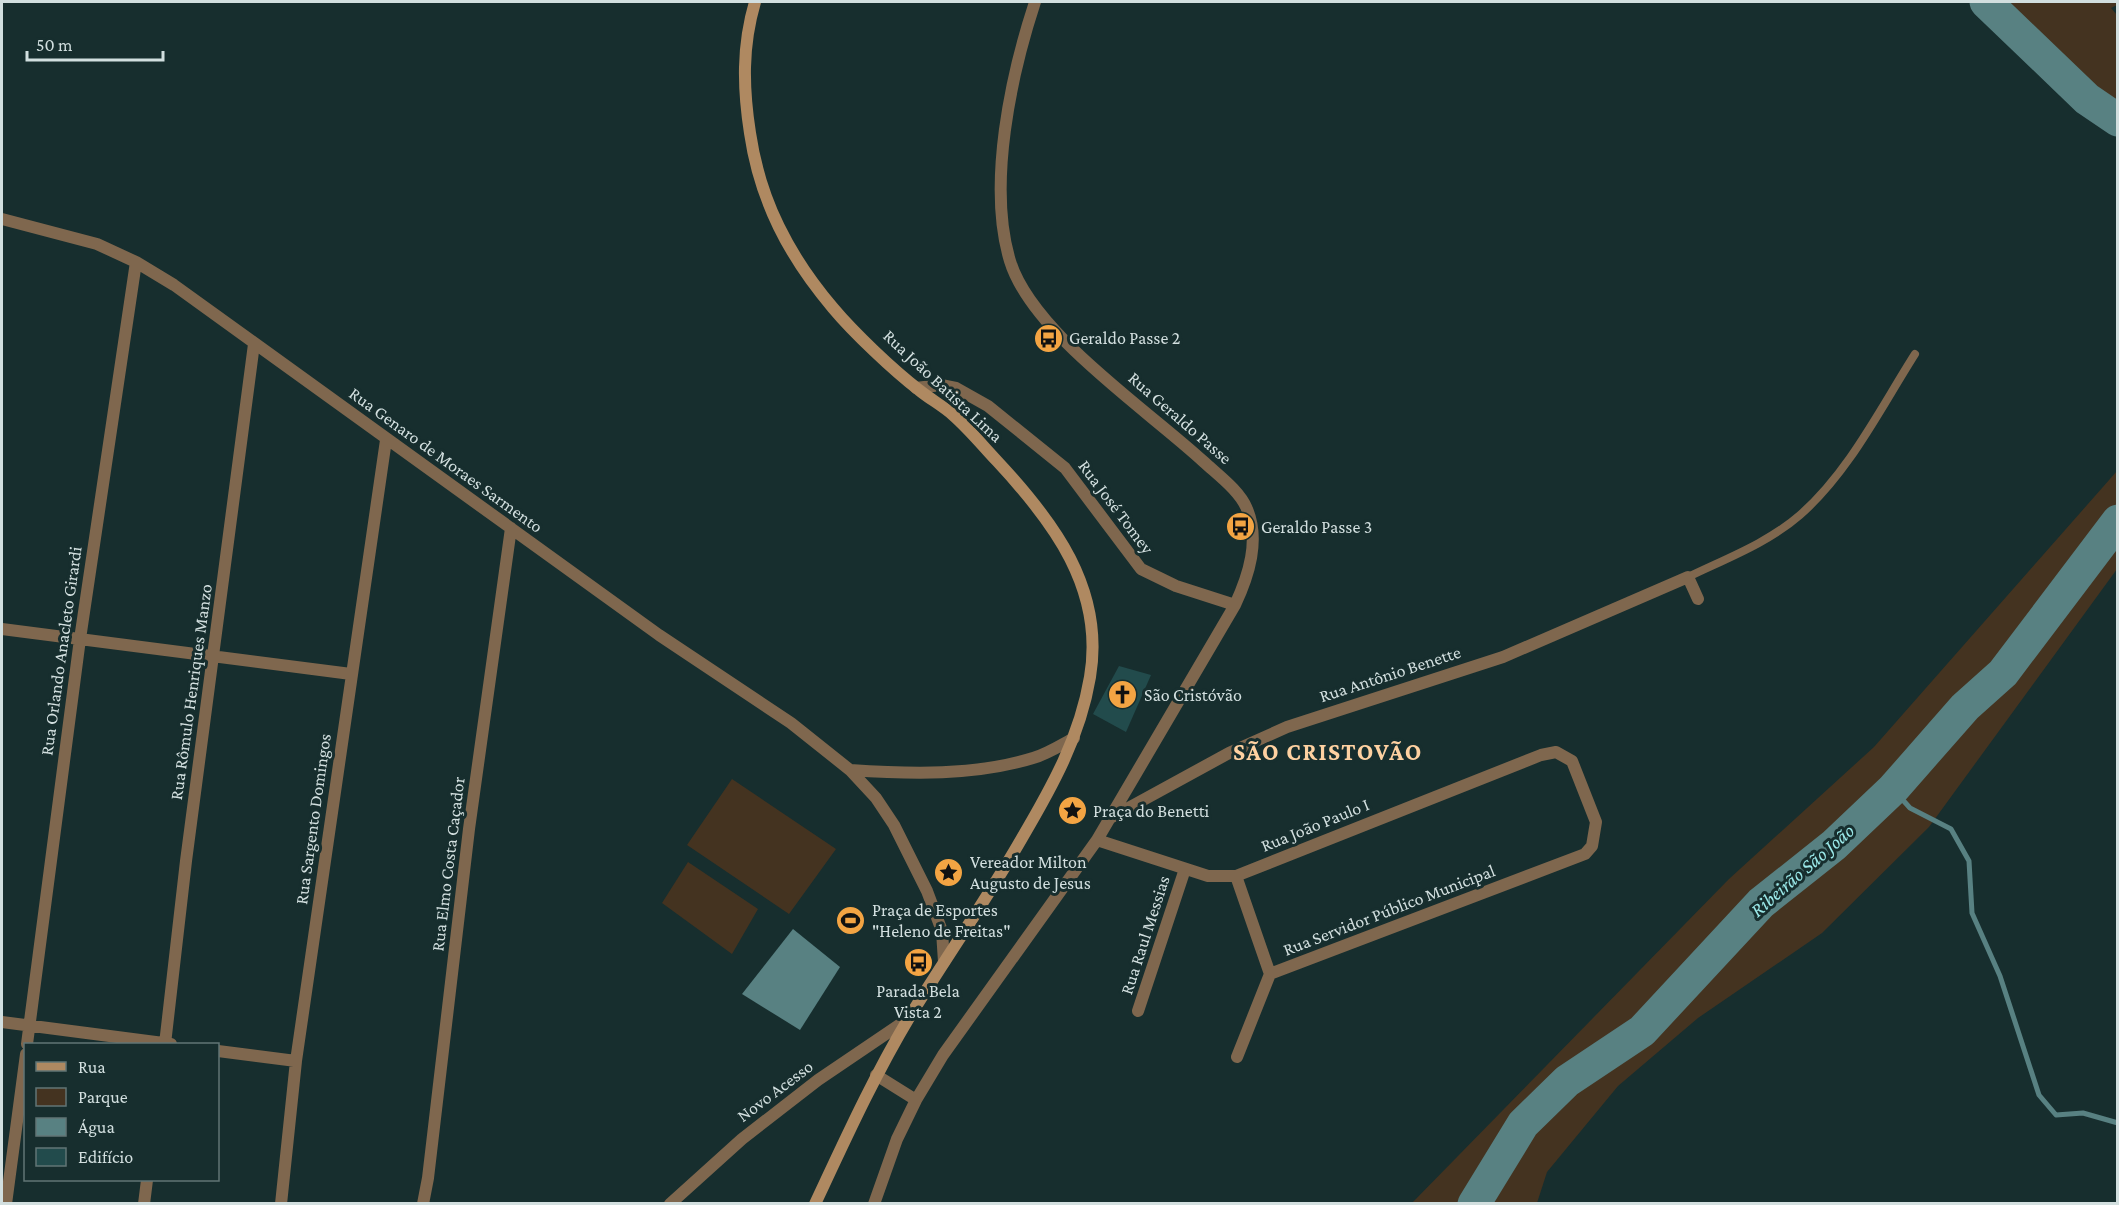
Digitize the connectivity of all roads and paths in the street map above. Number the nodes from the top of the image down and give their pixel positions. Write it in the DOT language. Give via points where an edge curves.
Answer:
graph roads {
  1 [pos="755,2"];
  2 [pos="1035,2"];
  3 [pos="2,220"];
  4 [pos="136,262"];
  5 [pos="254,344"];
  6 [pos="1915,354"];
  7 [pos="916,388"];
  8 [pos="386,440"];
  9 [pos="511,528"];
  10 [pos="1688,577"];
  11 [pos="1698,599"];
  12 [pos="1235,605"];
  13 [pos="2,629"];
  14 [pos="80,639"];
  15 [pos="214,657"];
  16 [pos="351,674"];
  17 [pos="1074,738"];
  18 [pos="850,770"];
  19 [pos="1111,818"];
  20 [pos="1596,822"];
  21 [pos="1097,840"];
  22 [pos="1185,869"];
  23 [pos="1236,876"];
  24 [pos="944,962"];
  25 [pos="1269,974"];
  26 [pos="1138,1011"];
  27 [pos="909,1018"];
  28 [pos="2,1022"];
  29 [pos="29,1025"];
  30 [pos="27,1043"];
  31 [pos="161,1043"];
  32 [pos="168,1043"];
  33 [pos="219,1050"];
  34 [pos="1237,1057"];
  35 [pos="296,1061"];
  36 [pos="24,1069"];
  37 [pos="876,1075"];
  38 [pos="916,1100"];
  39 [pos="147,1181"];
  40 [pos="6,1203"];
  41 [pos="144,1203"];
  42 [pos="280,1203"];
  43 [pos="423,1203"];
  44 [pos="670,1203"];
  45 [pos="815,1203"];
  46 [pos="874,1203"];
  1 -- 7 [label="street, Rua João Batista Lima" via="744,52 746,104 752,149 775,224 800,267 835,310"];
  2 -- 12 [label="street, Rua Geraldo Passe" via="1019,53 1006,126 1003,215 1010,261 1029,298 1068,345 1176,436 1246,506 1252,526 1252,549 1245,583"];
  3 -- 4 [label="street, Rua Genaro de Moraes Sarmento" via="97,244"];
  4 -- 5 [label="street, Rua Genaro de Moraes Sarmento"];
  4 -- 14 [label="street, Rua Orlando Anacleto Girardi"];
  5 -- 8 [label="street, Rua Genaro de Moraes Sarmento"];
  5 -- 15 [label="street, Rua Rômulo Henriques Manzo"];
  6 -- 10 [label="lane" via="1851,455 1800,515 1756,543"];
  7 -- 12 [label="street, Rua José Tomey" via="956,388 988,406 1065,468 1141,569"];
  7 -- 17 [label="street, Rua João Batista Lima" via="951,414 1036,502 1080,576 1092,641 1090,676"];
  8 -- 9 [label="street, Rua Genaro de Moraes Sarmento"];
  8 -- 16 [label="street, Rua Sargento Domingos"];
  9 -- 18 [label="street, Rua Genaro de Moraes Sarmento" via="659,635 792,723"];
  9 -- 43 [label="street, Rua Elmo Costa Caçador"];
  10 -- 11 [label="street"];
  10 -- 19 [label="street, Rua Antônio Benette" via="1503,657 1287,727 1229,753"];
  12 -- 19 [label="street, Rua Geraldo Passe"];
  13 -- 14 [label="street"];
  14 -- 15 [label="street"];
  14 -- 29 [label="street, Rua Orlando Anacleto Girardi"];
  15 -- 16 [label="street"];
  15 -- 32 [label="street, Rua Rômulo Henriques Manzo" via="186,861"];
  16 -- 35 [label="street, Rua Sargento Domingos"];
  17 -- 18 [label="street" via="1035,758 998,767 939,772"];
  17 -- 24 [label="street, Rua João Batista Lima" via="1055,782"];
  18 -- 24 [label="street, Rua Genaro de Moraes Sarmento" via="894,825 927,891 942,931"];
  19 -- 21 [label="street, Rua Geraldo Passe"];
  20 -- 23 [label="street, Rua João Paulo I" via="1572,761 1557,752"];
  20 -- 25 [label="street, Rua Servidor Público Municipal" via="1592,846 1585,854"];
  21 -- 22 [label="street, Rua João Paulo I"];
  21 -- 38 [label="street, Rua Geraldo Passe" via="943,1055"];
  22 -- 23 [label="street, Rua João Paulo I" via="1208,876"];
  22 -- 26 [label="street, Rua Raul Messias"];
  23 -- 25 [label="street, Rua Servidor Público Municipal"];
  24 -- 27 [label="street, Rua João Batista Lima"];
  25 -- 34 [label="street"];
  27 -- 37 [label="street, Rua João Batista Lima"];
  27 -- 44 [label="street, Novo Acesso" via="742,1138"];
  28 -- 29 [label="street"];
  29 -- 30 [label="street, Rua Orlando Anacleto Girardi"];
  29 -- 31 [label="street"];
  33 -- 35 [label="street"];
  35 -- 42 [label="street, Rua Sargento Domingos"];
  36 -- 40 [label="street"];
  37 -- 38 [label="street"];
  37 -- 45 [label="street, Rua João Batista Lima"];
  38 -- 46 [label="street, Rua Geraldo Passe" via="897,1138"];
  39 -- 41 [label="street"];
}
